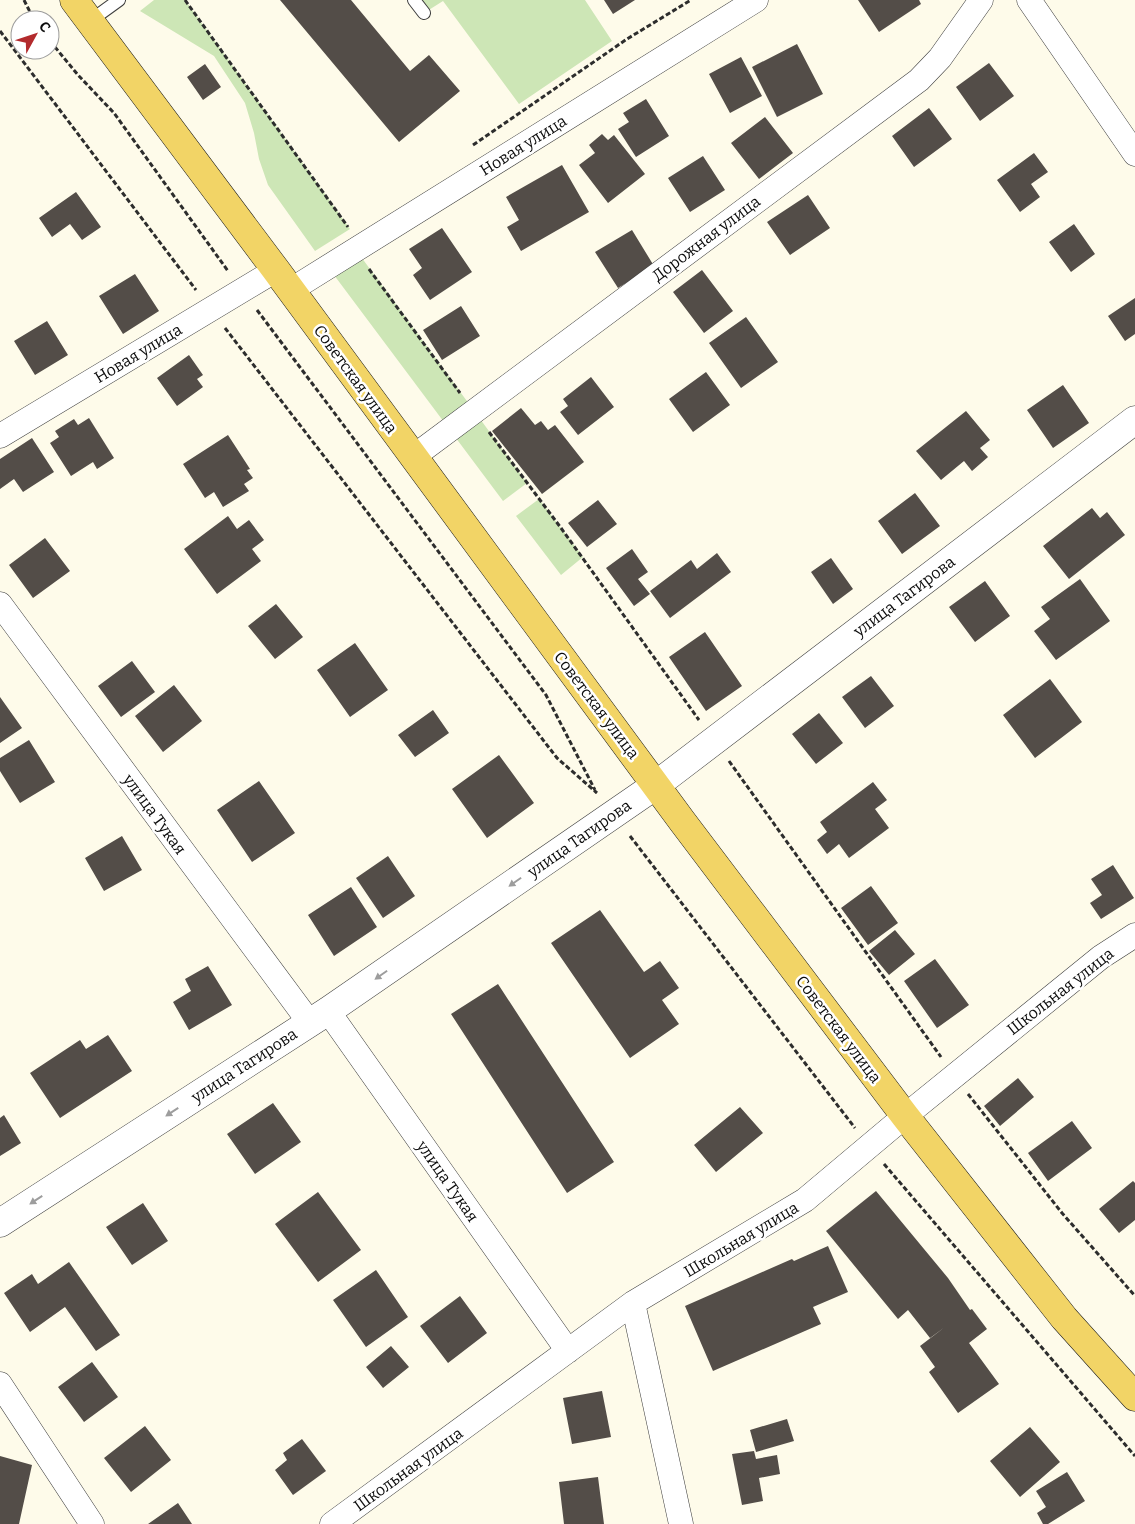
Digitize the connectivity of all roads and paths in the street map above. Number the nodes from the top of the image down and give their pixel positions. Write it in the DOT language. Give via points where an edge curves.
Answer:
graph roads {
  1 [pos="74,0"];
  2 [pos="119,0"];
  3 [pos="185,0"];
  4 [pos="414,0"];
  5 [pos="692,0"];
  6 [pos="756,0"];
  7 [pos="981,0"];
  8 [pos="1029,0"];
  9 [pos="424,13"];
  10 [pos="90,21"];
  11 [pos="0,31"];
  12 [pos="60,53"];
  13 [pos="470,146"];
  14 [pos="1135,154"];
  15 [pos="353,239"];
  16 [pos="283,280"];
  17 [pos="242,290"];
  18 [pos="210,309"];
  19 [pos="474,412"];
  20 [pos="1135,420"];
  21 [pos="0,436"];
  22 [pos="412,457"];
  23 [pos="0,604"];
  24 [pos="714,741"];
  25 [pos="656,785"];
  26 [pos="597,793"];
  27 [pos="613,814"];
  28 [pos="1135,935"];
  29 [pos="319,1017"];
  30 [pos="954,1076"];
  31 [pos="905,1116"];
  32 [pos="0,1223"];
  33 [pos="1135,1296"];
  34 [pos="633,1304"];
  35 [pos="568,1351"];
  36 [pos="0,1384"];
  37 [pos="1135,1397"];
  38 [pos="92,1524"];
  39 [pos="332,1524"];
  40 [pos="681,1524"];
  1 -- 10 [label="main road, Советская улица"];
  2 -- 10 [label="lane"];
  3 -- 15 [label="path"];
  4 -- 9 [label="lane"];
  5 -- 13 [label="path" via="627,39"];
  6 -- 15 [label="street, Новая улица"];
  7 -- 19 [label="street, Дорожная улица" via="940,58 918,80"];
  8 -- 14 [label="street"];
  10 -- 16 [label="main road, Советская улица"];
  11 -- 18 [label="path"];
  12 -- 17 [label="path" via="114,113"];
  15 -- 16 [label="street, Новая улица"];
  15 -- 19 [label="path"];
  16 -- 17 [label="street, Новая улица"];
  16 -- 22 [label="main road, Советская улица"];
  17 -- 18 [label="street, Новая улица"];
  17 -- 26 [label="path" via="546,695"];
  18 -- 21 [label="street, Новая улица"];
  18 -- 26 [label="path" via="557,758"];
  19 -- 22 [label="street, Дорожная улица"];
  19 -- 24 [label="path"];
  20 -- 24 [label="street, улица Тагирова"];
  22 -- 25 [label="main road, Советская улица"];
  23 -- 29 [label="street, улица Тукая"];
  24 -- 25 [label="street, улица Тагирова"];
  24 -- 30 [label="path"];
  25 -- 27 [label="street, улица Тагирова"];
  25 -- 31 [label="main road, Советская улица"];
  26 -- 27 [label="path"];
  27 -- 29 [label="street, улица Тагирова, one-way"];
  28 -- 30 [label="street, Школьная улица" via="1101,957"];
  29 -- 32 [label="street, улица Тагирова, one-way"];
  29 -- 35 [label="street, улица Тукая"];
  30 -- 31 [label="street, Школьная улица"];
  30 -- 33 [label="path" via="1062,1213"];
  31 -- 34 [label="street, Школьная улица" via="805,1200"];
  31 -- 37 [label="main road, Советская улица" via="1064,1318"];
  34 -- 35 [label="street, Школьная улица"];
  34 -- 40 [label="street"];
  35 -- 39 [label="street, Школьная улица"];
  36 -- 38 [label="street"];
}
